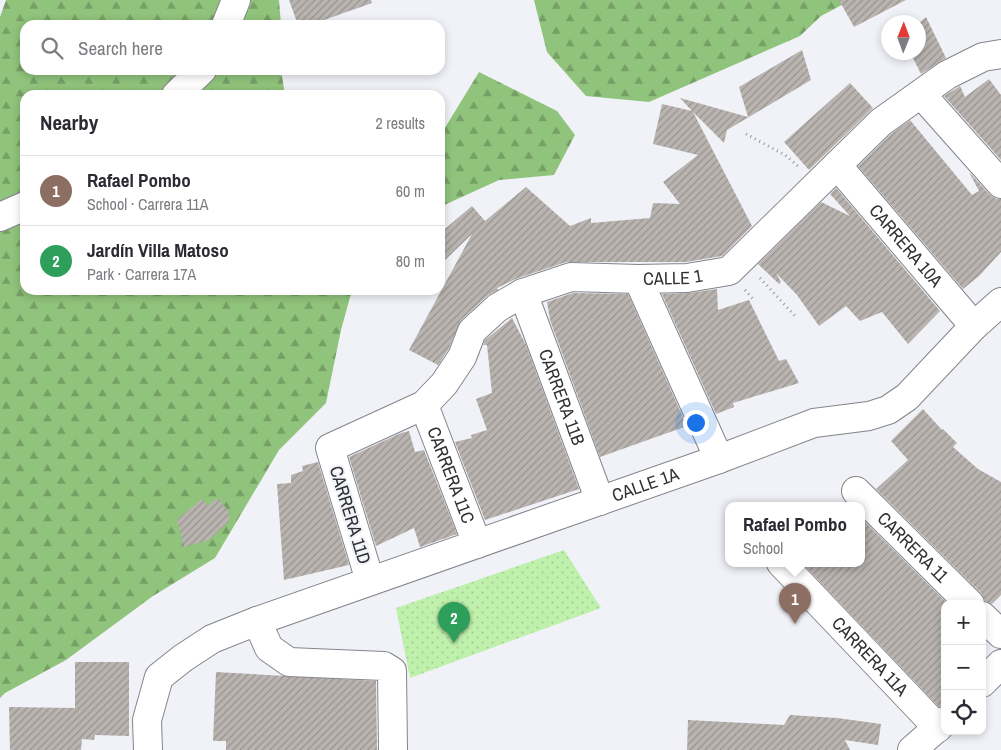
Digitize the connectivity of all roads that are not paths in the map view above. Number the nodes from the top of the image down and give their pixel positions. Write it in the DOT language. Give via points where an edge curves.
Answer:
graph roads {
  1 [pos="236,0"];
  2 [pos="228,20"];
  3 [pos="1001,54"];
  4 [pos="197,75"];
  5 [pos="181,90"];
  6 [pos="921,94"];
  7 [pos="828,174"];
  8 [pos="1001,184"];
  9 [pos="20,208"];
  10 [pos="0,217"];
  11 [pos="638,279"];
  12 [pos="523,293"];
  13 [pos="1001,302"];
  14 [pos="974,326"];
  15 [pos="424,405"];
  16 [pos="330,448"];
  17 [pos="719,459"];
  18 [pos="856,491"];
  19 [pos="600,501"];
  20 [pos="477,544"];
  21 [pos="785,567"];
  22 [pos="370,581"];
  23 [pos="966,600"];
  24 [pos="986,620"];
  25 [pos="258,621"];
  26 [pos="1001,634"];
  27 [pos="1001,664"];
  28 [pos="986,679"];
  29 [pos="941,725"];
  30 [pos="148,750"];
  31 [pos="393,750"];
  32 [pos="912,750"];
  1 -- 2 [label="street"];
  3 -- 6 [label="street, CALLE 1" via="983,57 947,75"];
  4 -- 5 [label="street"];
  6 -- 7 [label="street, CALLE 1" via="881,122"];
  6 -- 8 [label="street"];
  7 -- 11 [label="street, CALLE 1" via="729,271 687,278"];
  7 -- 14 [label="street, CARRERA 10A"];
  9 -- 10 [label="street"];
  11 -- 12 [label="street, CALLE 1" via="571,277"];
  11 -- 17 [label="street"];
  12 -- 15 [label="street, CALLE 1" via="497,308 472,331 462,357 444,384"];
  12 -- 19 [label="street, CARRERA 11B"];
  13 -- 14 [label="street, CALLE 1A"];
  14 -- 17 [label="street, CALLE 1A" via="907,397 888,410 869,416 814,423"];
  15 -- 16 [label="street, CALLE 1"];
  15 -- 20 [label="street, CARRERA 11C"];
  16 -- 22 [label="street, CARRERA 11D"];
  17 -- 19 [label="street, CALLE 1A"];
  18 -- 23 [label="street, CARRERA 11"];
  19 -- 20 [label="street, CALLE 1A"];
  20 -- 22 [label="street, CALLE 1A"];
  21 -- 29 [label="street, CARRERA 11A"];
  22 -- 25 [label="street, CALLE 1A"];
  24 -- 26 [label="street"];
  25 -- 30 [label="street, CALLE 1A" via="212,639 159,677 147,720"];
  25 -- 31 [label="street" via="269,648 289,662 384,666 392,671"];
  27 -- 28 [label="street"];
  29 -- 32 [label="street"];
}
